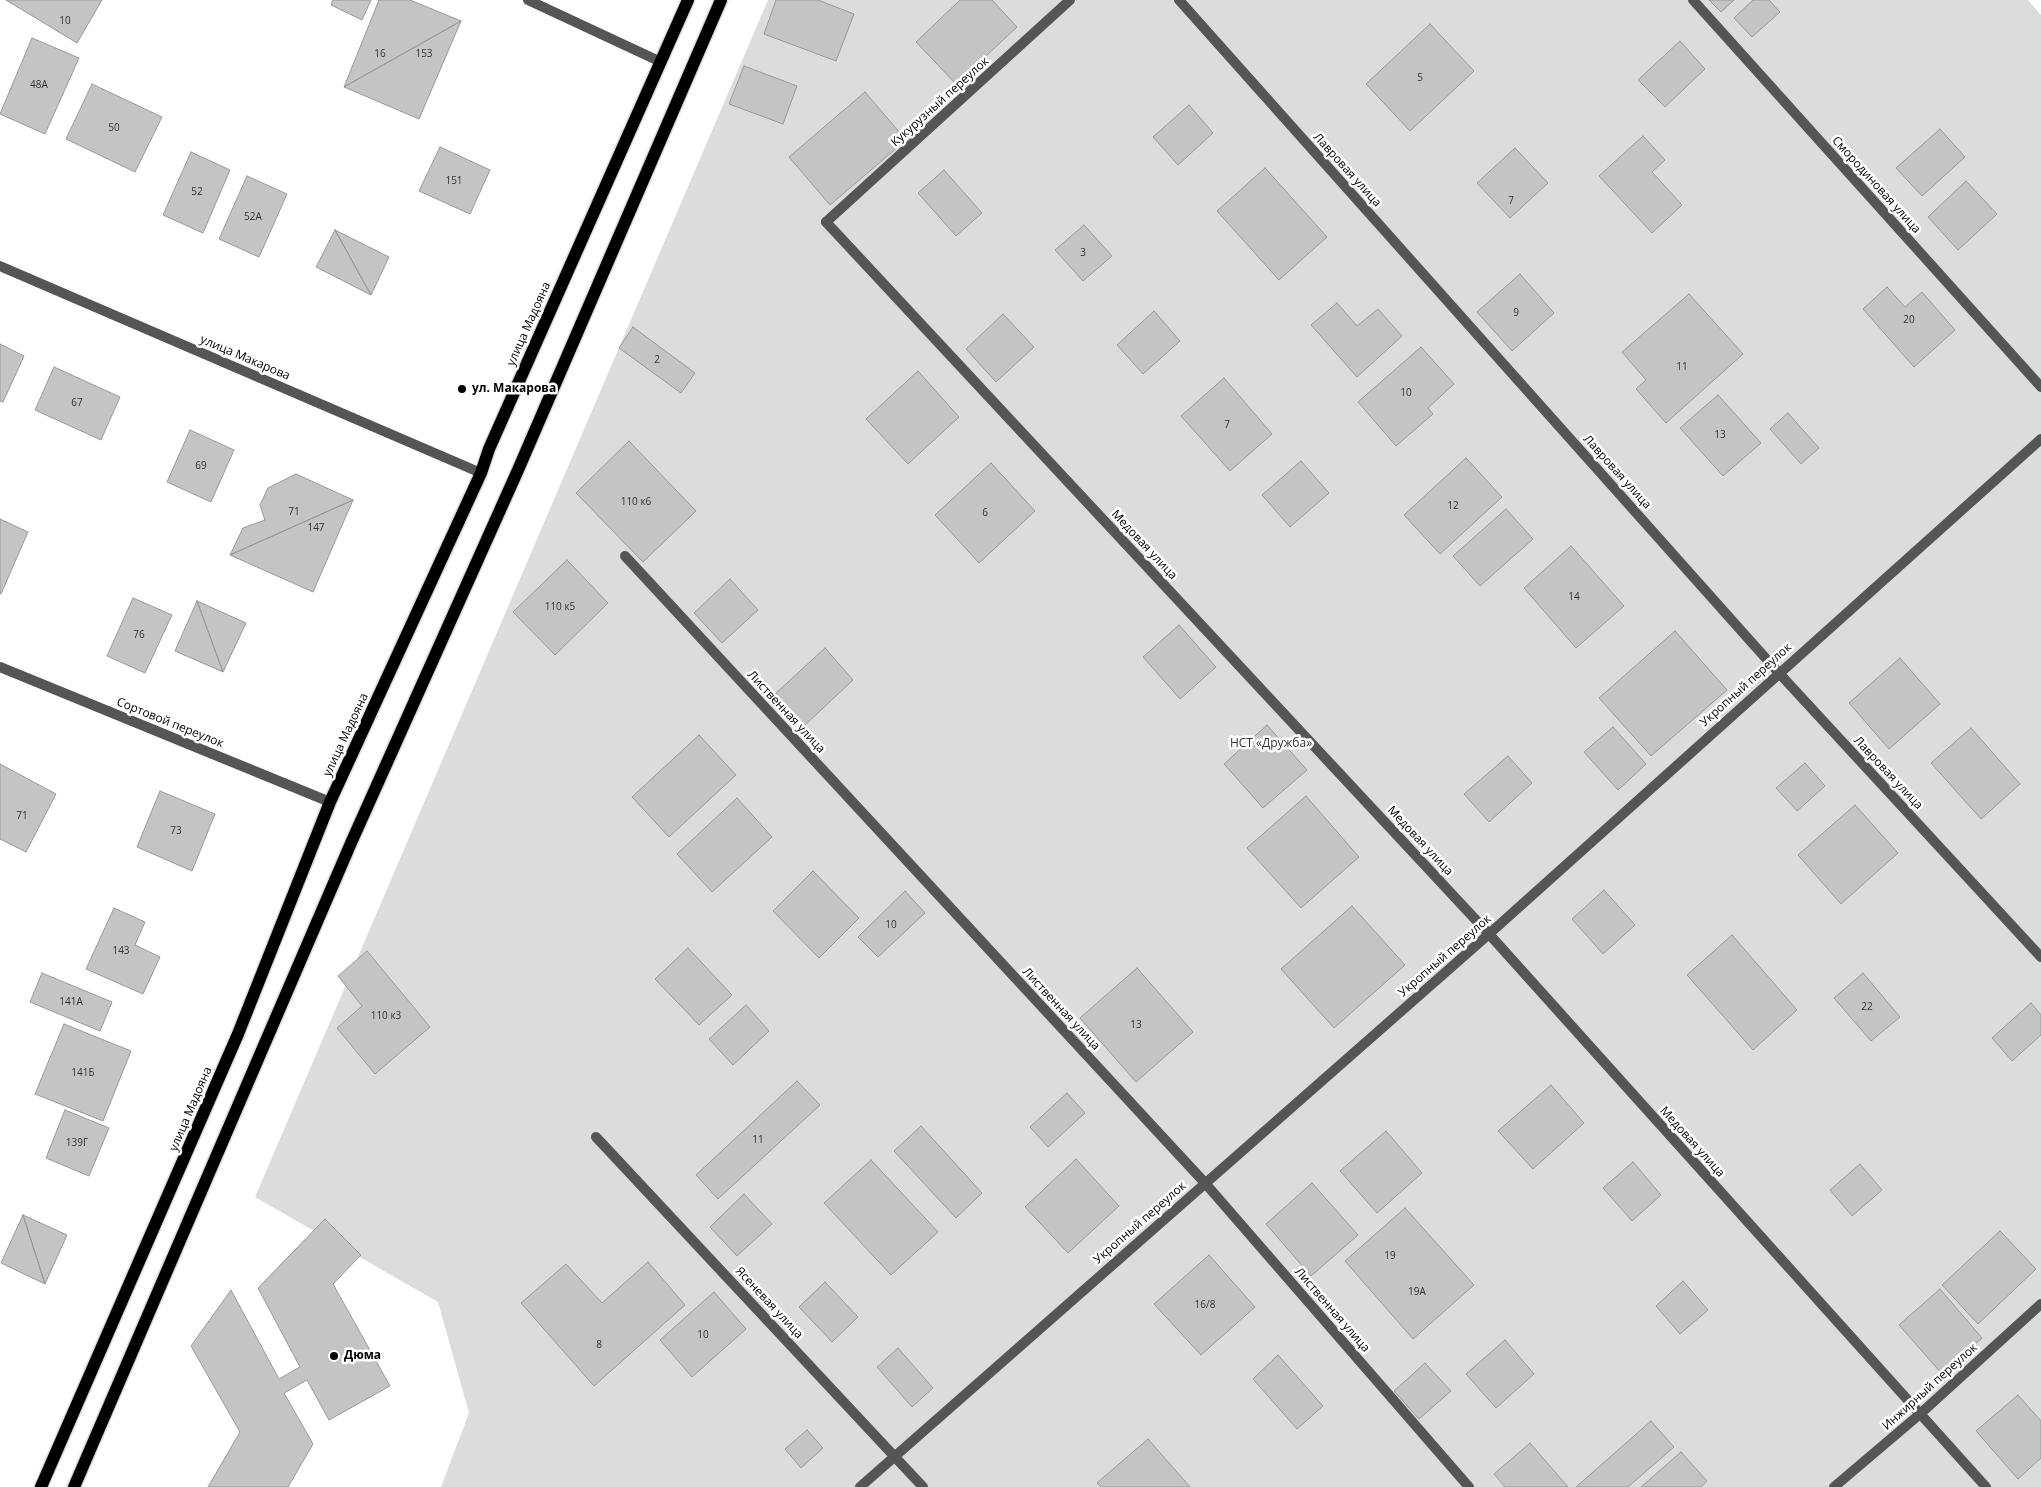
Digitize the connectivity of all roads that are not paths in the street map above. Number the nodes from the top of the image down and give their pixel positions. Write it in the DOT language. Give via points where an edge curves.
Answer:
graph roads {
  1 [pos="528,0"];
  2 [pos="688,0"];
  3 [pos="721,0"];
  4 [pos="1070,0"];
  5 [pos="1179,0"];
  6 [pos="1693,0"];
  7 [pos="661,62"];
  8 [pos="826,222"];
  9 [pos="0,266"];
  10 [pos="2041,386"];
  11 [pos="2041,438"];
  12 [pos="481,473"];
  13 [pos="625,556"];
  14 [pos="0,667"];
  15 [pos="1778,672"];
  16 [pos="330,802"];
  17 [pos="1489,934"];
  18 [pos="2041,956"];
  19 [pos="596,1137"];
  20 [pos="1204,1183"];
  21 [pos="2041,1304"];
  22 [pos="1920,1414"];
  23 [pos="894,1456"];
  24 [pos="42,1487"];
  25 [pos="74,1487"];
  26 [pos="860,1487"];
  27 [pos="923,1487"];
  28 [pos="1469,1487"];
  29 [pos="1834,1487"];
  30 [pos="1986,1487"];
  1 -- 7 [label="street"];
  2 -- 7 [label="main road, улица Мадояна"];
  3 -- 25 [label="main road" via="518,470 350,843"];
  4 -- 8 [label="street, Кукурузный переулок"];
  5 -- 15 [label="street, Лавровая улица"];
  6 -- 10 [label="street, Смородиновая улица"];
  7 -- 12 [label="main road, улица Мадояна"];
  8 -- 17 [label="street, Медовая улица"];
  9 -- 12 [label="street, улица Макарова"];
  11 -- 15 [label="street, Укропный переулок"];
  12 -- 16 [label="main road, улица Мадояна"];
  13 -- 20 [label="street, Лиственная улица"];
  14 -- 16 [label="street, Сортовой переулок"];
  15 -- 17 [label="street, Укропный переулок"];
  15 -- 18 [label="street, Лавровая улица"];
  16 -- 24 [label="main road, улица Мадояна" via="238,1034"];
  17 -- 20 [label="street, Укропный переулок"];
  17 -- 22 [label="street, Медовая улица"];
  19 -- 23 [label="street, Ясеневая улица"];
  20 -- 23 [label="street, Укропный переулок"];
  20 -- 28 [label="street, Лиственная улица"];
  21 -- 22 [label="street, Инжирный переулок"];
  22 -- 29 [label="street, Инжирный переулок"];
  22 -- 30 [label="street, Медовая улица"];
  23 -- 26 [label="street, Укропный переулок"];
  23 -- 27 [label="street, Ясеневая улица"];
}
